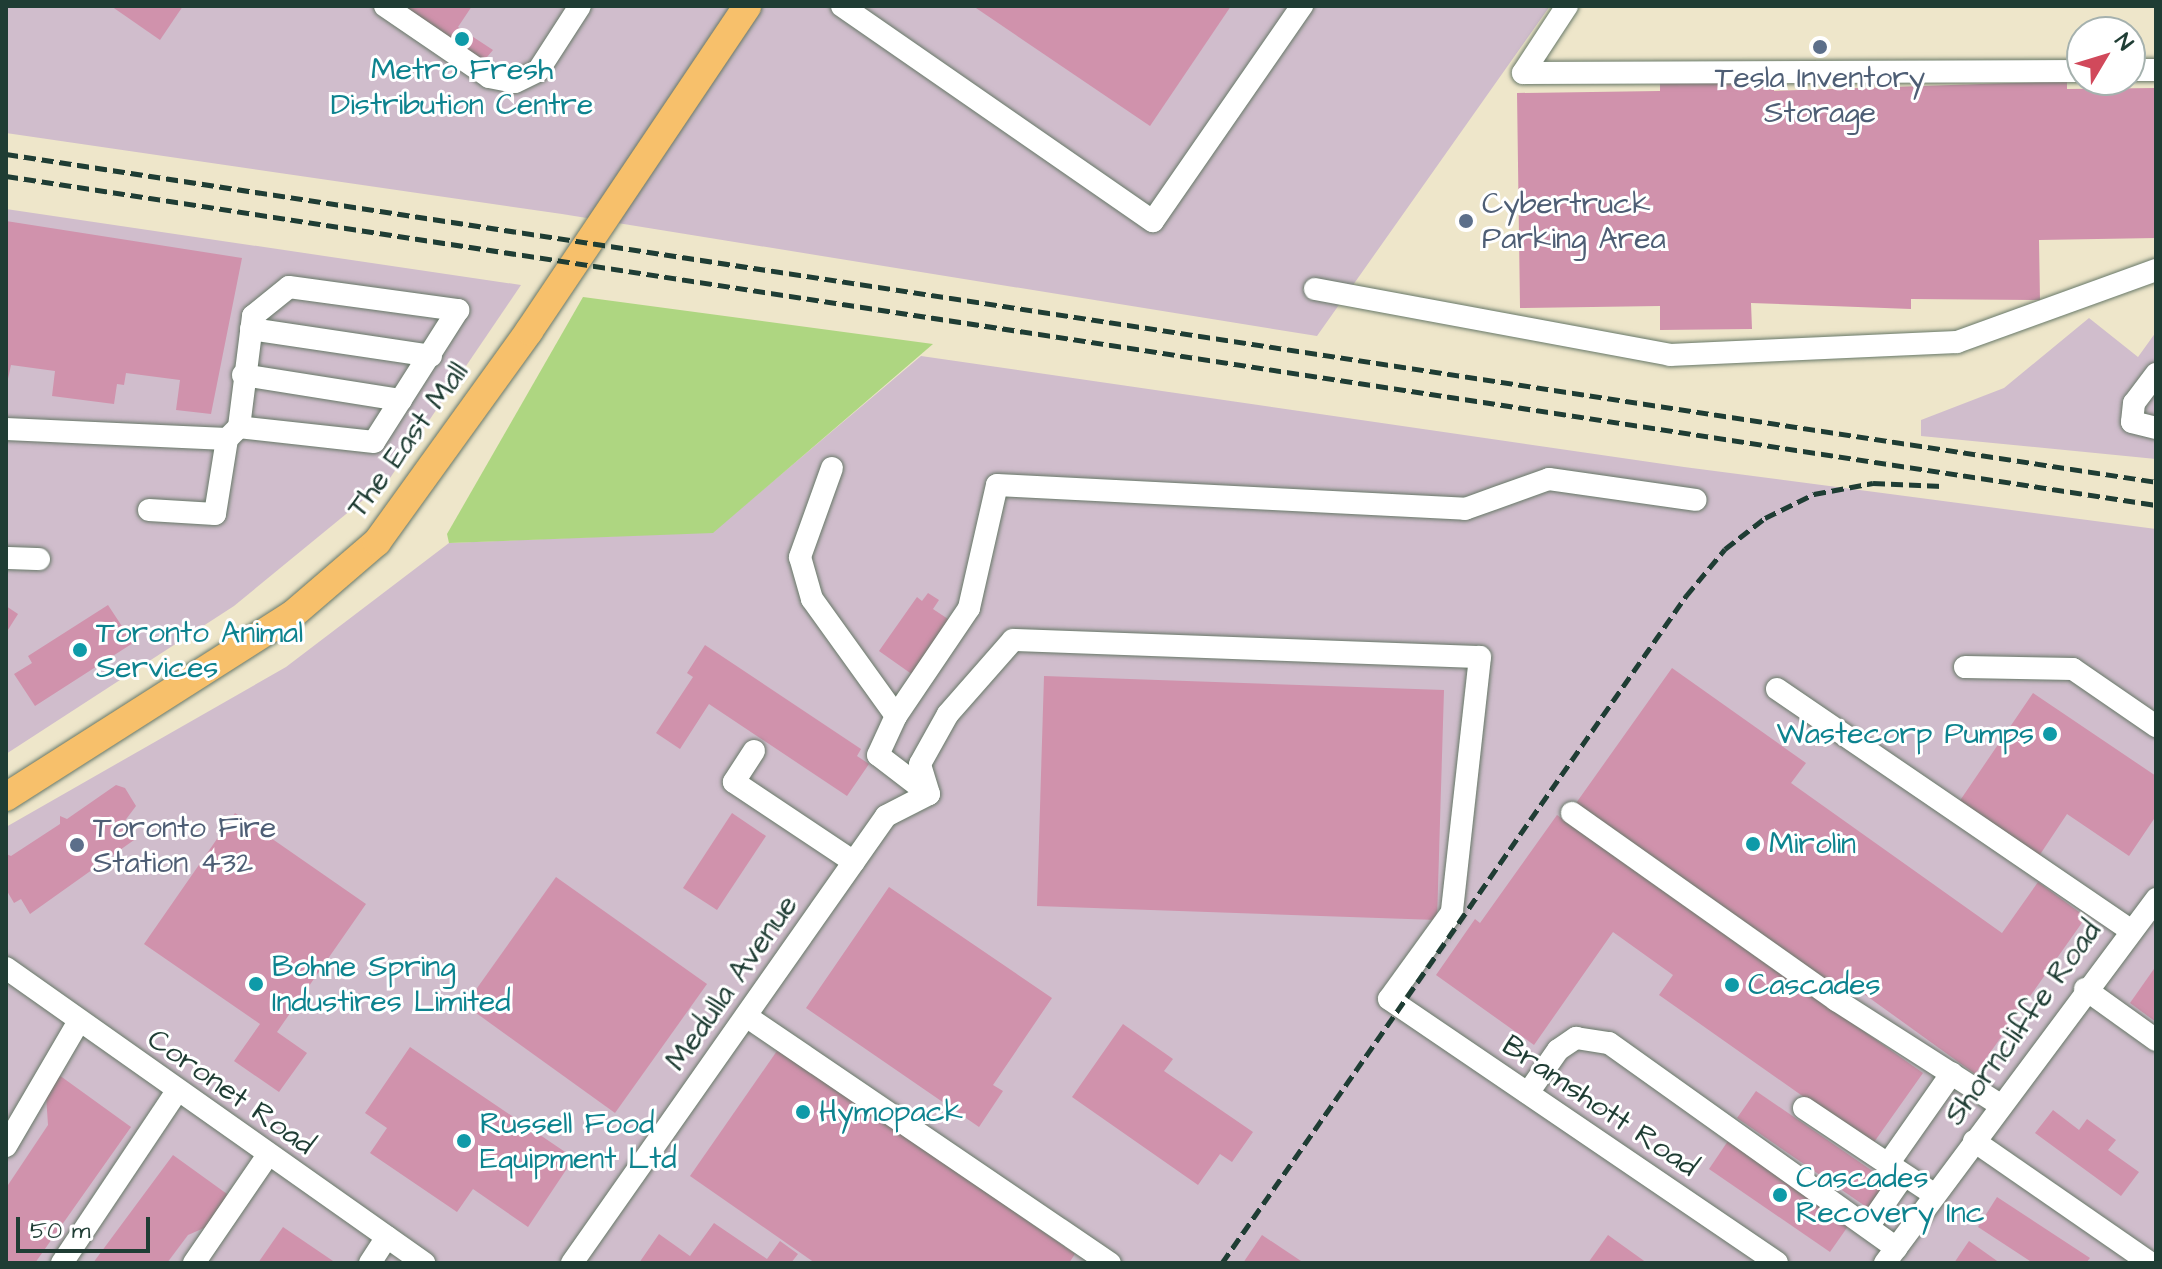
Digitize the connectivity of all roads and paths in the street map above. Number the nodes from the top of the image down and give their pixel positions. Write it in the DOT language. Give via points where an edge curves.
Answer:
graph roads {
  1 [pos="385,6"];
  2 [pos="580,6"];
  3 [pos="747,6"];
  4 [pos="842,6"];
  5 [pos="1302,6"];
  6 [pos="1567,6"];
  7 [pos="2066,71"];
  8 [pos="2156,270"];
  9 [pos="1315,289"];
  10 [pos="251,329"];
  11 [pos="431,356"];
  12 [pos="2156,374"];
  13 [pos="243,375"];
  14 [pos="401,400"];
  15 [pos="2156,428"];
  16 [pos="6,429"];
  17 [pos="233,433"];
  18 [pos="832,468"];
  19 [pos="1696,500"];
  20 [pos="149,510"];
  21 [pos="6,558"];
  22 [pos="39,559"];
  23 [pos="1965,667"];
  24 [pos="1777,689"];
  25 [pos="896,716"];
  26 [pos="2156,726"];
  27 [pos="754,751"];
  28 [pos="929,794"];
  29 [pos="6,797"];
  30 [pos="1572,813"];
  31 [pos="854,862"];
  32 [pos="2156,899"];
  33 [pos="2129,929"];
  34 [pos="6,968"];
  35 [pos="2085,989"];
  36 [pos="746,1016"];
  37 [pos="79,1021"];
  38 [pos="2156,1040"];
  39 [pos="1952,1073"];
  40 [pos="177,1091"];
  41 [pos="1528,1093"];
  42 [pos="2000,1105"];
  43 [pos="1804,1108"];
  44 [pos="1974,1141"];
  45 [pos="6,1146"];
  46 [pos="268,1155"];
  47 [pos="1896,1169"];
  48 [pos="1935,1195"];
  49 [pos="1868,1227"];
  50 [pos="387,1237"];
  51 [pos="1891,1255"];
  52 [pos="62,1263"];
  53 [pos="194,1263"];
  54 [pos="370,1263"];
  55 [pos="424,1263"];
  56 [pos="572,1263"];
  57 [pos="1110,1263"];
  58 [pos="1777,1263"];
  59 [pos="2150,1263"];
  1 -- 2 [label="street" via="489,77 515,82 538,71"];
  3 -- 29 [label="main road, The East Mall" via="529,331 377,542 292,615"];
  4 -- 5 [label="street" via="1153,221"];
  6 -- 7 [label="street" via="1523,73"];
  8 -- 9 [label="street" via="1957,342 1670,355"];
  10 -- 11 [label="street"];
  10 -- 11 [label="street" via="253,316 289,287 458,310"];
  10 -- 13 [label="street"];
  11 -- 14 [label="street"];
  12 -- 15 [label="street" via="2134,403 2132,422"];
  13 -- 14 [label="street"];
  13 -- 17 [label="street"];
  14 -- 17 [label="street" via="374,442"];
  16 -- 17 [label="street"];
  17 -- 20 [label="street" via="215,514"];
  18 -- 25 [label="street" via="800,557 812,599"];
  19 -- 25 [label="street" via="1549,479 1465,509 997,485 969,608"];
  21 -- 22 [label="street"];
  23 -- 26 [label="street" via="2073,669"];
  24 -- 33 [label="street"];
  25 -- 28 [label="street" via="878,755"];
  27 -- 31 [label="street" via="734,782"];
  28 -- 31 [label="street, Medulla Avenue" via="886,816"];
  28 -- 41 [label="street, Bramshott Road" via="920,764 948,714 1013,640 1480,657 1452,912 1389,999"];
  30 -- 39 [label="street" via="1836,1000"];
  31 -- 36 [label="street, Medulla Avenue"];
  32 -- 33 [label="street, Shorncliffe Road"];
  33 -- 35 [label="street, Shorncliffe Road"];
  34 -- 37 [label="street, Coronet Road"];
  35 -- 38 [label="street"];
  35 -- 42 [label="street, Shorncliffe Road"];
  36 -- 56 [label="street, Medulla Avenue"];
  36 -- 57 [label="street"];
  37 -- 40 [label="street, Coronet Road"];
  37 -- 45 [label="street"];
  39 -- 42 [label="street"];
  39 -- 47 [label="street"];
  40 -- 46 [label="street, Coronet Road"];
  40 -- 52 [label="street"];
  41 -- 49 [label="street" via="1558,1050 1576,1038 1609,1043"];
  41 -- 58 [label="street, Bramshott Road"];
  42 -- 44 [label="street, Shorncliffe Road"];
  43 -- 47 [label="street"];
  44 -- 48 [label="street, Shorncliffe Road"];
  44 -- 59 [label="street"];
  46 -- 50 [label="street, Coronet Road"];
  46 -- 53 [label="street"];
  47 -- 48 [label="street"];
  47 -- 49 [label="street"];
  48 -- 51 [label="street, Shorncliffe Road"];
  49 -- 51 [label="street"];
  50 -- 54 [label="street"];
  50 -- 55 [label="street, Coronet Road"];
}
